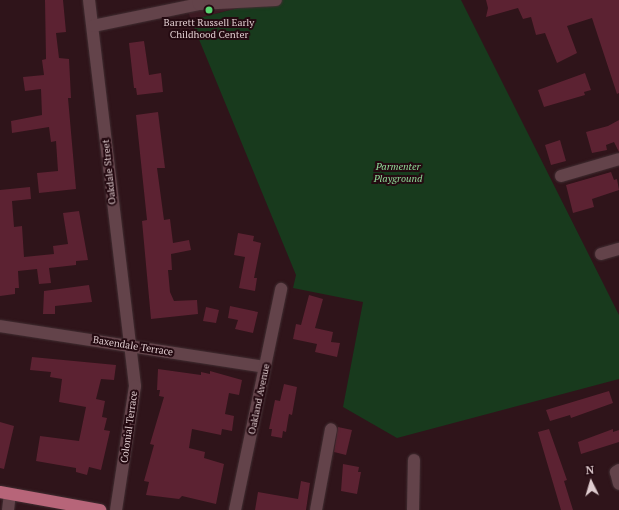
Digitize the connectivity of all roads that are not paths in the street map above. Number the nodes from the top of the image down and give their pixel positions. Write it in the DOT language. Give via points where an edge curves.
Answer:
graph roads {
  1 [pos="90,0"];
  2 [pos="276,0"];
  3 [pos="198,2"];
  4 [pos="93,26"];
  5 [pos="619,160"];
  6 [pos="561,176"];
  7 [pos="619,249"];
  8 [pos="601,254"];
  9 [pos="281,289"];
  10 [pos="0,326"];
  11 [pos="129,345"];
  12 [pos="265,367"];
  13 [pos="331,429"];
  14 [pos="414,460"];
  15 [pos="619,470"];
  16 [pos="619,484"];
  17 [pos="5,493"];
  18 [pos="8,510"];
  19 [pos="100,510"];
  20 [pos="116,510"];
  21 [pos="235,510"];
  22 [pos="316,510"];
  23 [pos="413,510"];
  1 -- 4 [label="street, Oakdale Street"];
  2 -- 3 [label="street"];
  3 -- 4 [label="street"];
  4 -- 11 [label="street, Oakdale Street"];
  5 -- 6 [label="street"];
  7 -- 8 [label="street"];
  9 -- 12 [label="street, Oakland Avenue"];
  10 -- 11 [label="street, Baxendale Terrace"];
  11 -- 12 [label="street, Baxendale Terrace"];
  11 -- 20 [label="street, Colonial Terrace" via="135,386"];
  12 -- 21 [label="street, Oakland Avenue"];
  13 -- 22 [label="street"];
  14 -- 23 [label="street"];
  15 -- 16 [label="street" via="616,472"];
  17 -- 18 [label="street"];
  17 -- 19 [label="main road"];
}
